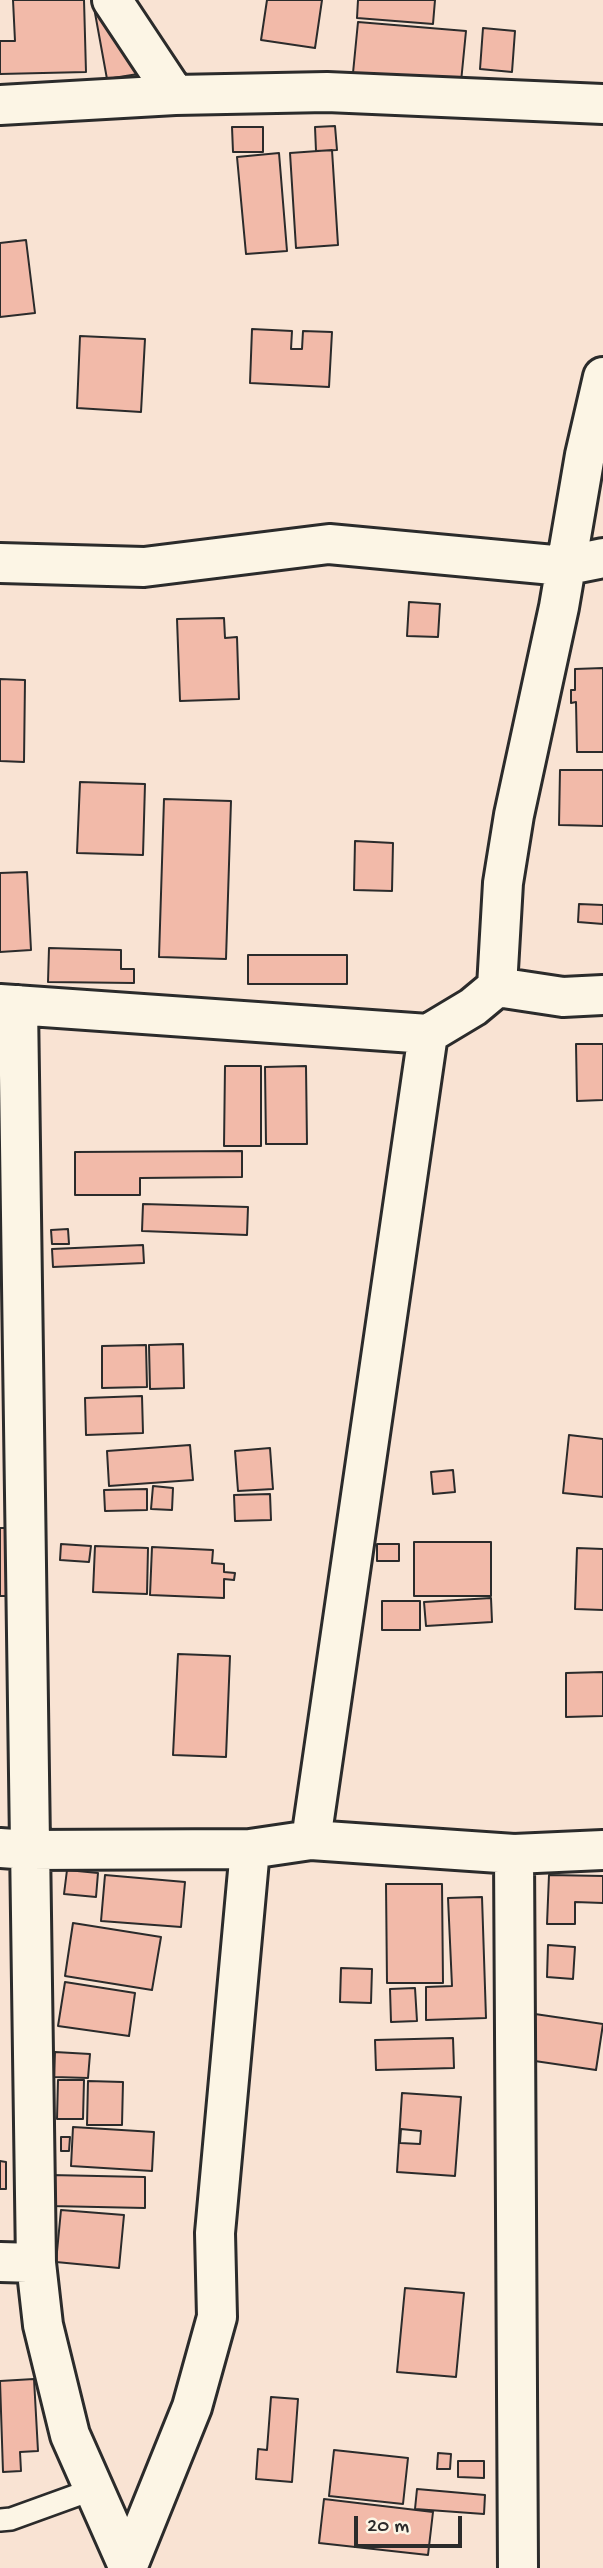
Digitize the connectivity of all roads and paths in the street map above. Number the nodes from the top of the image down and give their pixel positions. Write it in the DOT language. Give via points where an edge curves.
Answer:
graph roads {
  1 [pos="112,0"];
  2 [pos="175,95"];
  3 [pos="603,104"];
  4 [pos="0,105"];
  5 [pos="603,377"];
  6 [pos="603,558"];
  7 [pos="0,563"];
  8 [pos="564,566"];
  9 [pos="497,987"];
  10 [pos="603,995"];
  11 [pos="9,1005"];
  12 [pos="428,1034"];
  13 [pos="311,1840"];
  14 [pos="14,1849"];
  15 [pos="250,1849"];
  16 [pos="603,1850"];
  17 [pos="514,1854"];
  18 [pos="18,2263"];
  19 [pos="94,2489"];
  20 [pos="0,2520"];
  21 [pos="128,2567"];
  22 [pos="518,2568"];
  1 -- 2 [label="street"];
  2 -- 3 [label="street" via="327,92"];
  2 -- 4 [label="street"];
  5 -- 8 [label="street"];
  6 -- 8 [label="street"];
  7 -- 8 [label="street" via="144,567 329,544"];
  8 -- 9 [label="street" via="503,883"];
  9 -- 10 [label="street" via="563,997"];
  9 -- 12 [label="street"];
  11 -- 12 [label="street"];
  11 -- 14 [label="street"];
  12 -- 13 [label="street"];
  13 -- 15 [label="street"];
  13 -- 17 [label="street"];
  14 -- 15 [label="street"];
  14 -- 18 [label="street"];
  15 -- 21 [label="street" via="215,2233 217,2317 191,2407"];
  16 -- 17 [label="street"];
  17 -- 22 [label="street"];
  18 -- 19 [label="street" via="43,2325 70,2435"];
  19 -- 20 [label="lane"];
  19 -- 21 [label="street"];
}
